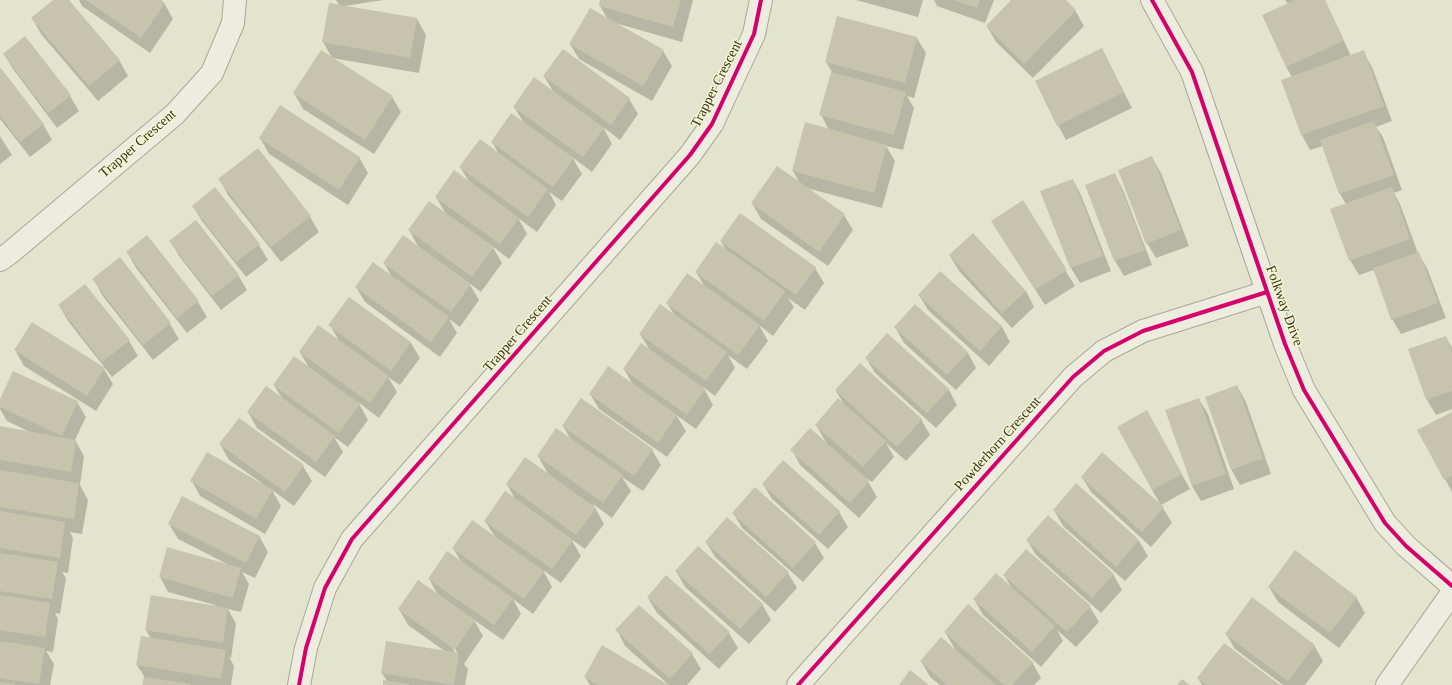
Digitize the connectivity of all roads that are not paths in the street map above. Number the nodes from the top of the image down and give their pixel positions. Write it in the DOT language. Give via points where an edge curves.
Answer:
graph roads {
  1 [pos="235,0"];
  2 [pos="761,0"];
  3 [pos="1152,0"];
  4 [pos="0,260"];
  5 [pos="1267,292"];
  6 [pos="1452,586"];
  7 [pos="1452,593"];
  8 [pos="299,685"];
  9 [pos="798,685"];
  10 [pos="1387,685"];
  1 -- 4 [label="street, Trapper Crescent" via="233,23 212,73 175,114"];
  2 -- 8 [label="street, Trapper Crescent" via="754,34 712,124 690,155 352,539 325,588 306,648"];
  3 -- 5 [label="street, Folkway Drive" via="1192,72"];
  5 -- 6 [label="street, Folkway Drive" via="1304,390 1385,523 1406,546"];
  5 -- 9 [label="street, Powderhorn Crescent" via="1143,331 1104,351 1073,377"];
  7 -- 10 [label="street"];
}
